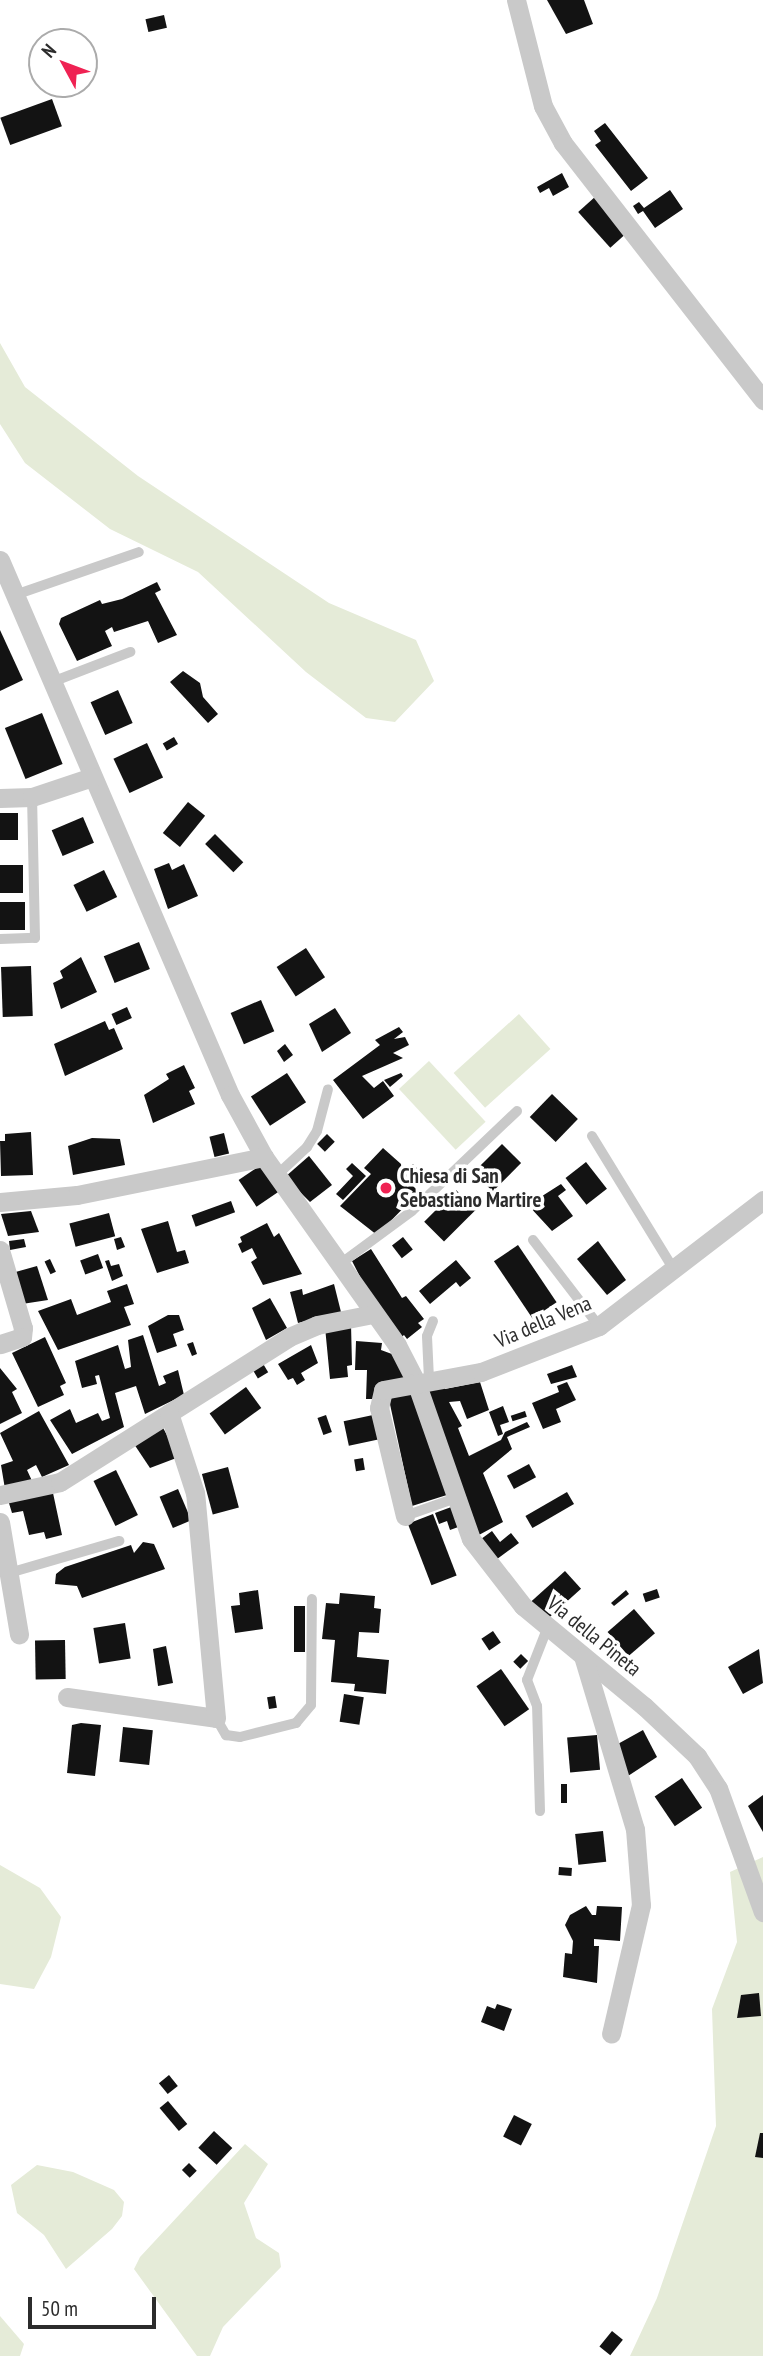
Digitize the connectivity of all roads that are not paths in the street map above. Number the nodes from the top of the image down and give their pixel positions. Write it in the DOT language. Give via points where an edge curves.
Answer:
graph roads {
  1 [pos="516,0"];
  2 [pos="763,400"];
  3 [pos="139,552"];
  4 [pos="0,560"];
  5 [pos="15,595"];
  6 [pos="130,652"];
  7 [pos="52,682"];
  8 [pos="92,777"];
  9 [pos="0,797"];
  10 [pos="32,797"];
  11 [pos="0,939"];
  12 [pos="328,1089"];
  13 [pos="517,1111"];
  14 [pos="592,1136"];
  15 [pos="264,1157"];
  16 [pos="277,1175"];
  17 [pos="763,1200"];
  18 [pos="0,1202"];
  19 [pos="533,1240"];
  20 [pos="0,1250"];
  21 [pos="341,1264"];
  22 [pos="674,1270"];
  23 [pos="373,1314"];
  24 [pos="432,1321"];
  25 [pos="599,1326"];
  26 [pos="0,1344"];
  27 [pos="423,1380"];
  28 [pos="169,1413"];
  29 [pos="0,1495"];
  30 [pos="456,1498"];
  31 [pos="405,1516"];
  32 [pos="0,1522"];
  33 [pos="119,1541"];
  34 [pos="9,1573"];
  35 [pos="312,1599"];
  36 [pos="547,1629"];
  37 [pos="19,1633"];
  38 [pos="583,1656"];
  39 [pos="67,1697"];
  40 [pos="216,1718"];
  41 [pos="540,1811"];
  42 [pos="763,1912"];
  43 [pos="611,2034"];
  1 -- 2 [label="street" via="544,106 563,143"];
  3 -- 5 [label="lane"];
  4 -- 5 [label="street, Via della Pineta"];
  5 -- 7 [label="street, Via della Pineta"];
  6 -- 7 [label="lane"];
  7 -- 8 [label="street, Via della Pineta"];
  8 -- 10 [label="street"];
  8 -- 15 [label="street, Via della Pineta" via="198,1028"];
  9 -- 10 [label="street"];
  10 -- 11 [label="lane" via="35,938"];
  12 -- 16 [label="lane" via="317,1131"];
  13 -- 21 [label="lane" via="412,1211"];
  14 -- 22 [label="lane"];
  15 -- 16 [label="street, Via della Pineta"];
  15 -- 18 [label="street" via="77,1195"];
  16 -- 21 [label="street, Via della Pineta"];
  17 -- 22 [label="street, Via della Vena"];
  19 -- 25 [label="lane"];
  20 -- 26 [label="street" via="23,1328 22,1337"];
  21 -- 23 [label="street, Via della Pineta"];
  22 -- 25 [label="street, Via della Vena"];
  23 -- 27 [label="street, Via della Pineta"];
  23 -- 28 [label="street" via="317,1325 289,1337"];
  24 -- 27 [label="lane"];
  25 -- 27 [label="street, Via della Vena" via="481,1372"];
  27 -- 30 [label="street, Via della Pineta"];
  27 -- 31 [label="street, Via della Vena" via="405,1389 383,1390 379,1408"];
  28 -- 29 [label="street" via="60,1482"];
  28 -- 40 [label="street" via="195,1493"];
  30 -- 31 [label="lane"];
  30 -- 36 [label="street, Via della Pineta" via="471,1539 516,1598"];
  32 -- 34 [label="street"];
  33 -- 34 [label="lane"];
  34 -- 37 [label="street"];
  35 -- 40 [label="lane" via="311,1706 296,1724 240,1737 226,1735"];
  36 -- 38 [label="street, Via della Pineta"];
  36 -- 41 [label="lane" via="527,1680 537,1706"];
  38 -- 42 [label="street, Via della Pineta" via="697,1756 718,1788"];
  38 -- 43 [label="street" via="635,1829 642,1905"];
  39 -- 40 [label="street"];
}
